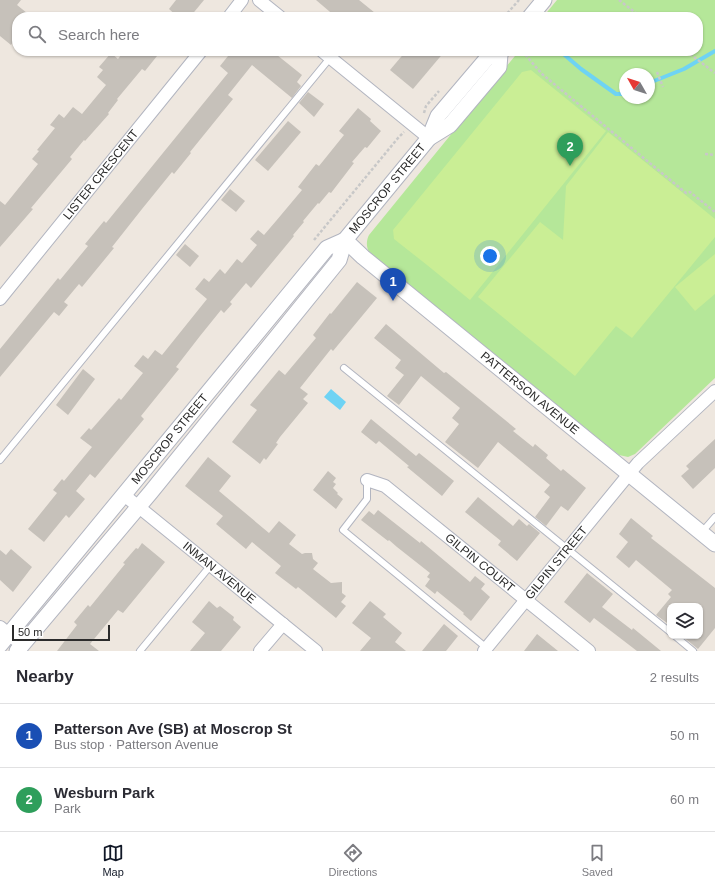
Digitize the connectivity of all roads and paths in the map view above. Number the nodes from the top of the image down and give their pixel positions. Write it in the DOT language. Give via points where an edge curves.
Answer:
graph roads {
  1 [pos="242,0"];
  2 [pos="259,0"];
  3 [pos="519,0"];
  4 [pos="544,0"];
  5 [pos="619,0"];
  6 [pos="233,12"];
  7 [pos="274,12"];
  8 [pos="508,12"];
  9 [pos="534,12"];
  10 [pos="634,12"];
  11 [pos="197,56"];
  12 [pos="324,56"];
  13 [pos="328,56"];
  14 [pos="489,56"];
  15 [pos="526,56"];
  16 [pos="692,56"];
  17 [pos="657,72"];
  18 [pos="715,73"];
  19 [pos="663,87"];
  20 [pos="429,138"];
  21 [pos="705,154"];
  22 [pos="715,155"];
  23 [pos="715,212"];
  24 [pos="346,240"];
  25 [pos="0,299"];
  26 [pos="344,368"];
  27 [pos="715,391"];
  28 [pos="0,460"];
  29 [pos="629,475"];
  30 [pos="368,480"];
  31 [pos="124,494"];
  32 [pos="138,507"];
  33 [pos="715,517"];
  34 [pos="701,533"];
  35 [pos="715,544"];
  36 [pos="568,550"];
  37 [pos="211,565"];
  38 [pos="526,600"];
  39 [pos="283,624"];
  40 [pos="667,630"];
  41 [pos="3,635"];
  42 [pos="679,639"];
  43 [pos="20,648"];
  44 [pos="487,650"];
  45 [pos="140,651"];
  46 [pos="260,651"];
  47 [pos="316,651"];
  48 [pos="589,651"];
  49 [pos="693,651"];
  1 -- 6 [label="street"];
  2 -- 7 [label="street"];
  3 -- 8 [label="path"];
  4 -- 9 [label="street"];
  5 -- 10 [label="path"];
  11 -- 25 [label="street, LISTER CRESCENT"];
  12 -- 28 [label="lane"];
  13 -- 20 [label="street"];
  14 -- 20 [label="street, MOSCROP STREET" via="438,116"];
  15 -- 23 [label="path" via="542,74 686,193 690,192"];
  16 -- 18 [label="path"];
  17 -- 19 [label="path"];
  20 -- 24 [label="street, MOSCROP STREET"];
  21 -- 22 [label="path"];
  24 -- 29 [label="street, PATTERSON AVENUE" via="363,257"];
  24 -- 31 [label="street, MOSCROP STREET" via="327,248"];
  24 -- 32 [label="street, MOSCROP STREET" via="339,260"];
  26 -- 36 [label="lane"];
  27 -- 29 [label="street, GILPIN STREET" via="641,460"];
  29 -- 34 [label="street, PATTERSON AVENUE"];
  29 -- 36 [label="street, GILPIN STREET"];
  30 -- 38 [label="street, GILPIN COURT" via="385,486"];
  30 -- 44 [label="lane" via="367,499 343,530"];
  31 -- 32 [label="street, INMAN AVENUE"];
  31 -- 41 [label="street, MOSCROP STREET"];
  32 -- 37 [label="street, INMAN AVENUE"];
  32 -- 43 [label="street, MOSCROP STREET"];
  33 -- 34 [label="lane"];
  34 -- 35 [label="street, PATTERSON AVENUE"];
  36 -- 38 [label="street, GILPIN STREET"];
  36 -- 40 [label="lane"];
  37 -- 39 [label="street, INMAN AVENUE"];
  37 -- 45 [label="lane"];
  38 -- 44 [label="street, GILPIN STREET"];
  38 -- 48 [label="street, GILPIN COURT"];
  39 -- 46 [label="street"];
  39 -- 47 [label="street, INMAN AVENUE"];
  41 -- 43 [label="street"];
  42 -- 49 [label="lane"];
}
